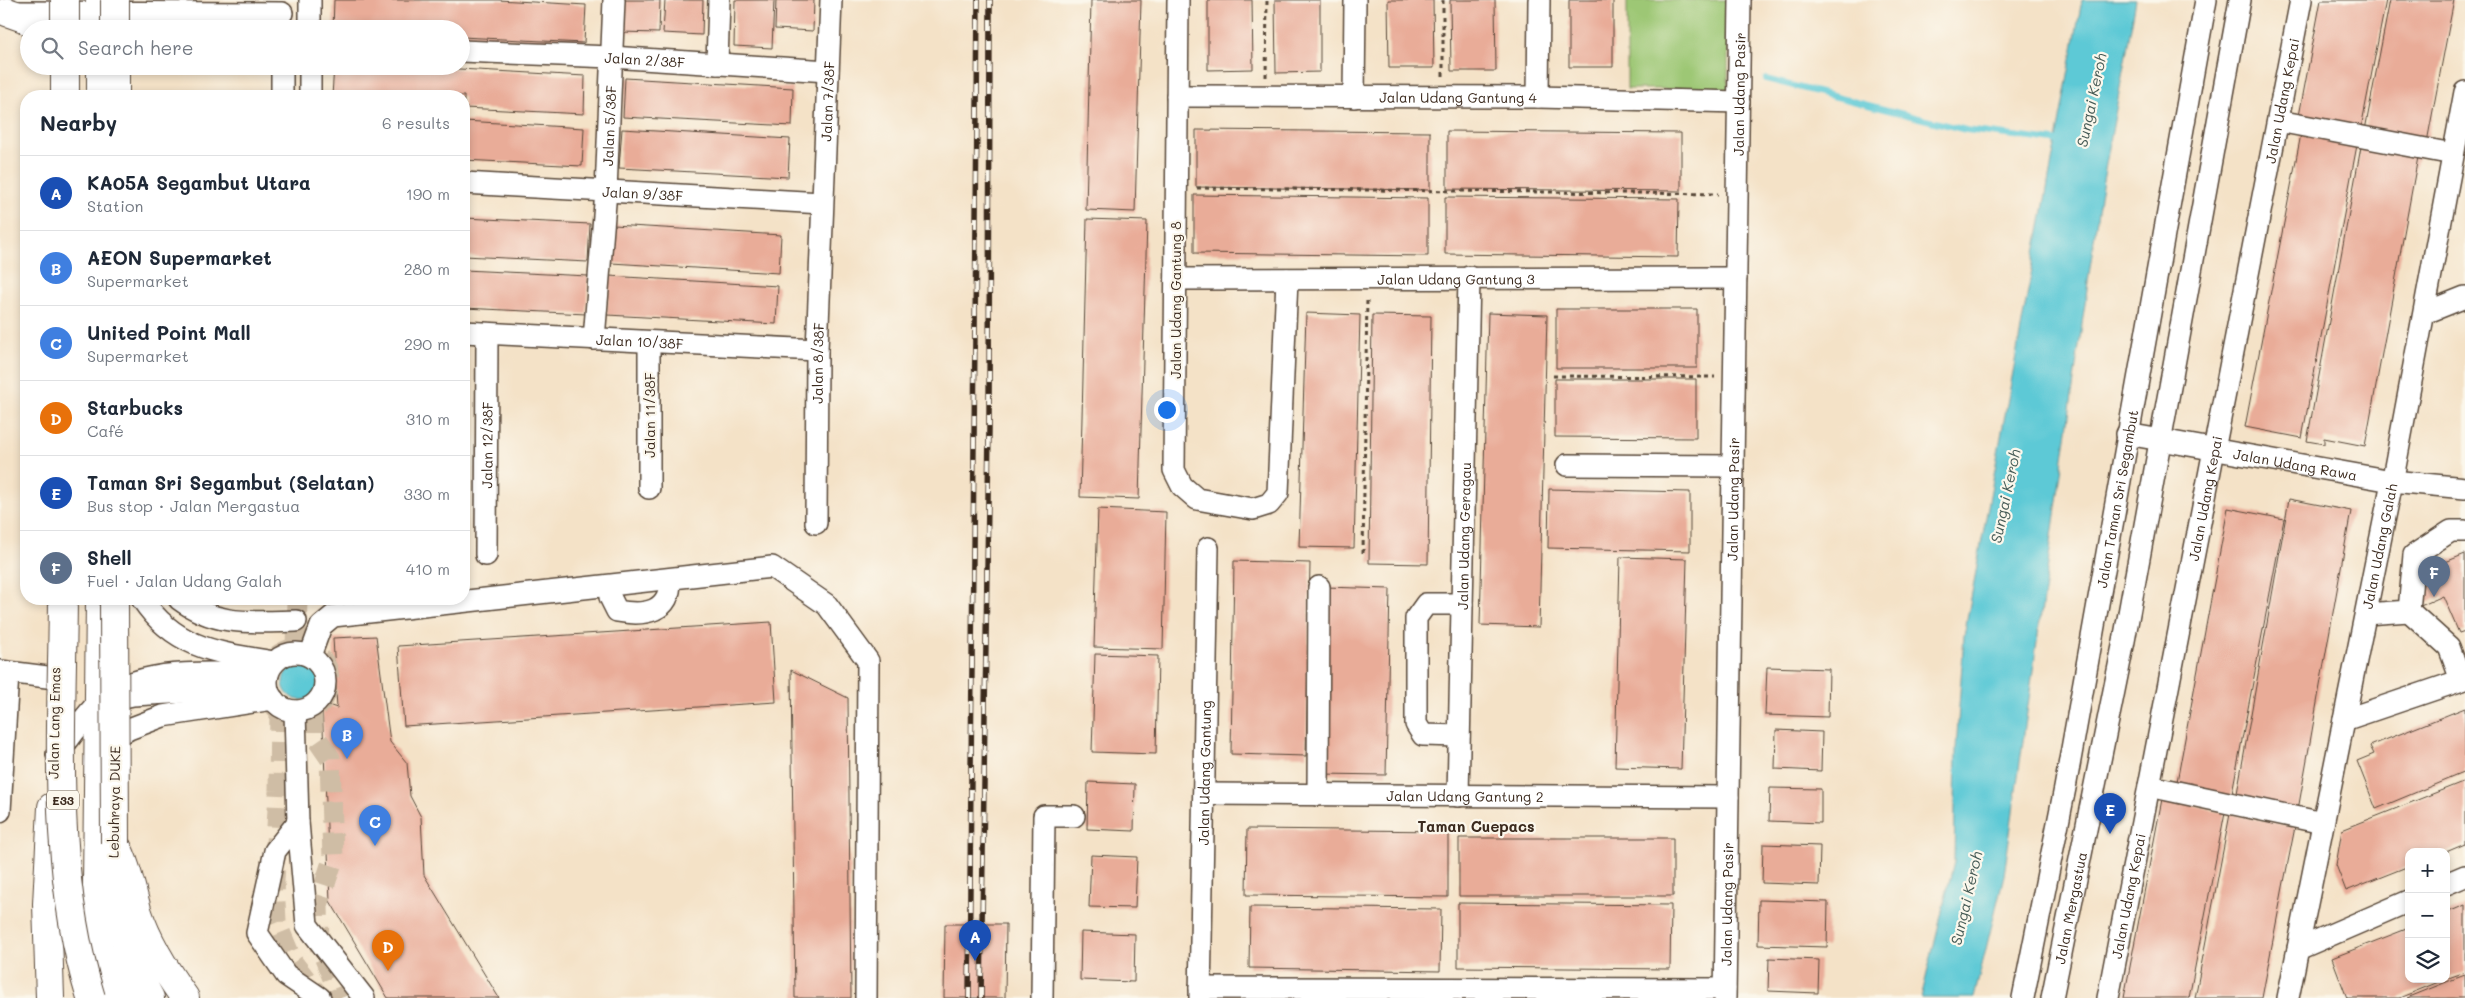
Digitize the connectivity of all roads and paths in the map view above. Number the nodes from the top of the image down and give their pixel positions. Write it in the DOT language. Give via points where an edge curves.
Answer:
graph roads {
  1 [pos="310,0"];
  2 [pos="614,0"];
  3 [pos="719,0"];
  4 [pos="831,0"];
  5 [pos="1178,0"];
  6 [pos="1267,0"];
  7 [pos="1355,0"];
  8 [pos="1443,0"];
  9 [pos="1538,0"];
  10 [pos="1740,0"];
  11 [pos="2206,0"];
  12 [pos="2240,0"];
  13 [pos="2301,0"];
  14 [pos="3,11"];
  15 [pos="65,14"];
  16 [pos="106,14"];
  17 [pos="282,14"];
  18 [pos="27,20"];
  19 [pos="310,20"];
  20 [pos="470,51"];
  21 [pos="611,57"];
  22 [pos="717,64"];
  23 [pos="828,71"];
  24 [pos="65,75"];
  25 [pos="101,75"];
  26 [pos="115,75"];
  27 [pos="282,75"];
  28 [pos="310,75"];
  29 [pos="64,90"];
  30 [pos="101,90"];
  31 [pos="115,90"];
  32 [pos="282,90"];
  33 [pos="310,90"];
  34 [pos="1177,96"];
  35 [pos="1264,96"];
  36 [pos="1354,97"];
  37 [pos="1443,97"];
  38 [pos="1538,97"];
  39 [pos="2464,98"];
  40 [pos="1738,102"];
  41 [pos="2278,121"];
  42 [pos="2453,154"];
  43 [pos="470,183"];
  44 [pos="1176,188"];
  45 [pos="606,191"];
  46 [pos="1737,193"];
  47 [pos="822,203"];
  48 [pos="1469,277"];
  49 [pos="1366,278"];
  50 [pos="1736,278"];
  51 [pos="1176,279"];
  52 [pos="1287,279"];
  53 [pos="2465,297"];
  54 [pos="2425,313"];
  55 [pos="470,333"];
  56 [pos="487,334"];
  57 [pos="594,339"];
  58 [pos="649,342"];
  59 [pos="817,350"];
  60 [pos="1553,376"];
  61 [pos="1734,377"];
  62 [pos="2127,434"];
  63 [pos="2160,439"];
  64 [pos="2214,448"];
  65 [pos="1567,465"];
  66 [pos="1733,466"];
  67 [pos="2392,481"];
  68 [pos="649,488"];
  69 [pos="2465,488"];
  70 [pos="816,523"];
  71 [pos="2465,531"];
  72 [pos="1208,548"];
  73 [pos="1363,553"];
  74 [pos="486,555"];
  75 [pos="670,579"];
  76 [pos="609,586"];
  77 [pos="1319,587"];
  78 [pos="470,601"];
  79 [pos="1462,604"];
  80 [pos="56,605"];
  81 [pos="63,605"];
  82 [pos="100,605"];
  83 [pos="114,605"];
  84 [pos="147,605"];
  85 [pos="189,605"];
  86 [pos="434,605"];
  87 [pos="2409,611"];
  88 [pos="2366,614"];
  89 [pos="296,621"];
  90 [pos="310,656"];
  91 [pos="4,672"];
  92 [pos="55,678"];
  93 [pos="2463,679"];
  94 [pos="269,681"];
  95 [pos="99,702"];
  96 [pos="295,712"];
  97 [pos="2344,720"];
  98 [pos="1459,736"];
  99 [pos="98,747"];
  100 [pos="54,758"];
  101 [pos="2149,786"];
  102 [pos="1204,794"];
  103 [pos="1318,795"];
  104 [pos="1458,796"];
  105 [pos="1728,797"];
  106 [pos="0,811"];
  107 [pos="1074,816"];
  108 [pos="298,822"];
  109 [pos="2323,823"];
  110 [pos="115,843"];
  111 [pos="2465,876"];
  112 [pos="2450,882"];
  113 [pos="97,887"];
  114 [pos="2405,903"];
  115 [pos="2298,949"];
  116 [pos="1200,993"];
  117 [pos="1725,993"];
  118 [pos="50,998"];
  119 [pos="91,998"];
  120 [pos="100,998"];
  121 [pos="127,998"];
  122 [pos="150,998"];
  123 [pos="185,998"];
  124 [pos="320,998"];
  125 [pos="364,998"];
  126 [pos="866,998"];
  127 [pos="1042,998"];
  128 [pos="2023,998"];
  129 [pos="2052,998"];
  130 [pos="2108,998"];
  131 [pos="2288,998"];
  1 -- 19 [label="street"];
  2 -- 21 [label="street, Jalan 5/38F"];
  3 -- 22 [label="street"];
  4 -- 23 [label="street, Jalan 7/38F"];
  5 -- 34 [label="street, Jalan Udang Gantung 8"];
  6 -- 35 [label="path"];
  7 -- 36 [label="street"];
  8 -- 37 [label="path"];
  9 -- 38 [label="street"];
  10 -- 40 [label="street, Jalan Udang Pasir"];
  11 -- 62 [label="street, Jalan Taman Sri Segambut"];
  12 -- 63 [label="street"];
  13 -- 41 [label="street, Jalan Udang Kepai"];
  14 -- 15 [label="street"];
  14 -- 18 [label="main road"];
  15 -- 16 [label="street"];
  16 -- 17 [label="street"];
  20 -- 21 [label="street, Jalan 2/38F"];
  21 -- 22 [label="street, Jalan 2/38F"];
  21 -- 45 [label="street, Jalan 5/38F"];
  22 -- 23 [label="street, Jalan 2/38F"];
  23 -- 47 [label="street, Jalan 7/38F"];
  24 -- 29 [label="main road"];
  25 -- 30 [label="main road"];
  26 -- 31 [label="main road"];
  27 -- 32 [label="street"];
  28 -- 33 [label="street"];
  34 -- 35 [label="street, Jalan Udang Gantung 4"];
  34 -- 44 [label="street, Jalan Udang Gantung 8"];
  35 -- 36 [label="street, Jalan Udang Gantung 4"];
  36 -- 37 [label="street, Jalan Udang Gantung 4"];
  37 -- 38 [label="street, Jalan Udang Gantung 4"];
  38 -- 40 [label="street, Jalan Udang Gantung 4"];
  39 -- 42 [label="street, Jalan Udang Galah"];
  40 -- 46 [label="street, Jalan Udang Pasir"];
  41 -- 42 [label="street"];
  41 -- 64 [label="street, Jalan Udang Kepai"];
  42 -- 54 [label="street, Jalan Udang Galah"];
  43 -- 45 [label="street, Jalan 9/38F"];
  44 -- 46 [label="path"];
  44 -- 51 [label="street, Jalan Udang Gantung 8"];
  45 -- 47 [label="street, Jalan 9/38F"];
  45 -- 57 [label="street, Jalan 5/38F"];
  46 -- 50 [label="street, Jalan Udang Pasir"];
  47 -- 59 [label="street, Jalan 8/38F"];
  48 -- 49 [label="street, Jalan Udang Gantung 3"];
  48 -- 50 [label="street, Jalan Udang Gantung 3"];
  48 -- 79 [label="street, Jalan Udang Geragau"];
  49 -- 52 [label="street, Jalan Udang Gantung 3"];
  49 -- 73 [label="path"];
  50 -- 61 [label="street, Jalan Udang Pasir"];
  51 -- 52 [label="street, Jalan Udang Gantung 3"];
  51 -- 52 [label="street, Jalan Udang Gantung 8" via="1174,470 1182,486 1197,499 1253,509 1269,504 1278,493"];
  53 -- 54 [label="street"];
  54 -- 67 [label="street, Jalan Udang Galah"];
  55 -- 56 [label="street, Jalan 10/38F"];
  56 -- 57 [label="street, Jalan 10/38F"];
  56 -- 74 [label="street, Jalan 12/38F"];
  57 -- 58 [label="street, Jalan 10/38F"];
  58 -- 59 [label="street, Jalan 10/38F"];
  58 -- 68 [label="street, Jalan 11/38F"];
  59 -- 70 [label="street, Jalan 8/38F"];
  60 -- 61 [label="path"];
  61 -- 66 [label="street, Jalan Udang Pasir"];
  62 -- 63 [label="street, Jalan Udang Rawa"];
  62 -- 128 [label="street, Jalan Taman Sri Segambut"];
  63 -- 64 [label="street, Jalan Udang Rawa"];
  63 -- 129 [label="street, Jalan Mergastua" via="2124,641"];
  64 -- 67 [label="street, Jalan Udang Rawa"];
  64 -- 101 [label="street, Jalan Udang Kepai"];
  65 -- 66 [label="street"];
  66 -- 105 [label="street, Jalan Udang Pasir"];
  67 -- 69 [label="street, Jalan Udang Rawa"];
  67 -- 88 [label="street, Jalan Udang Galah"];
  71 -- 87 [label="street" via="2451,531 2414,555"];
  72 -- 102 [label="street, Jalan Udang Gantung"];
  75 -- 76 [label="street"];
  75 -- 76 [label="street" via="670,590 661,606 632,614 617,611"];
  75 -- 126 [label="street" via="772,567 827,606 868,662"];
  76 -- 78 [label="street"];
  77 -- 103 [label="street"];
  79 -- 98 [label="street, Jalan Udang Geragau"];
  79 -- 98 [label="street" via="1426,604 1416,618 1416,724 1423,735"];
  80 -- 92 [label="main road, Jalan Lang Emas"];
  81 -- 119 [label="main road, E33, bridge" via="64,850 71,915 82,972"];
  82 -- 95 [label="main road"];
  83 -- 110 [label="main road, Lebuhraya DUKE, bridge"];
  84 -- 94 [label="street" via="162,625 186,640 223,653"];
  85 -- 89 [label="street" via="227,621"];
  86 -- 90 [label="street" via="333,616 320,626"];
  87 -- 88 [label="street"];
  87 -- 93 [label="street" via="2449,648"];
  88 -- 97 [label="street, Jalan Udang Galah"];
  90 -- 94 [label="street" via="291,653"];
  90 -- 96 [label="street" via="323,671 324,690 313,706"];
  91 -- 92 [label="street"];
  91 -- 106 [label="street"];
  92 -- 100 [label="main road, Jalan Lang Emas"];
  93 -- 97 [label="street"];
  94 -- 95 [label="street" via="133,695"];
  94 -- 96 [label="street" via="286,710"];
  94 -- 99 [label="street" via="128,729"];
  95 -- 99 [label="main road"];
  95 -- 100 [label="street"];
  96 -- 108 [label="street"];
  97 -- 109 [label="street, Jalan Udang Galah"];
  98 -- 104 [label="street, Jalan Udang Geragau"];
  99 -- 113 [label="main road"];
  100 -- 118 [label="main road, Jalan Lang Emas" via="47,904"];
  101 -- 109 [label="street"];
  101 -- 130 [label="street, Jalan Udang Kepai"];
  102 -- 103 [label="street, Jalan Udang Gantung 2"];
  102 -- 116 [label="street, Jalan Udang Gantung"];
  103 -- 104 [label="street, Jalan Udang Gantung 2"];
  104 -- 105 [label="street, Jalan Udang Gantung 2"];
  105 -- 117 [label="street, Jalan Udang Pasir"];
  107 -- 127 [label="street" via="1044,816"];
  108 -- 124 [label="street" via="274,851 257,933 286,975"];
  108 -- 125 [label="street" via="307,926"];
  109 -- 115 [label="street, Jalan Udang Galah"];
  110 -- 122 [label="main road, Lebuhraya DUKE" via="113,867 118,915 132,963"];
  110 -- 123 [label="main road" via="124,859 139,916"];
  111 -- 112 [label="street"];
  113 -- 120 [label="main road"];
  113 -- 121 [label="main road"];
  114 -- 115 [label="street"];
  115 -- 131 [label="street, Jalan Udang Galah"];
  116 -- 117 [label="street"];
}
